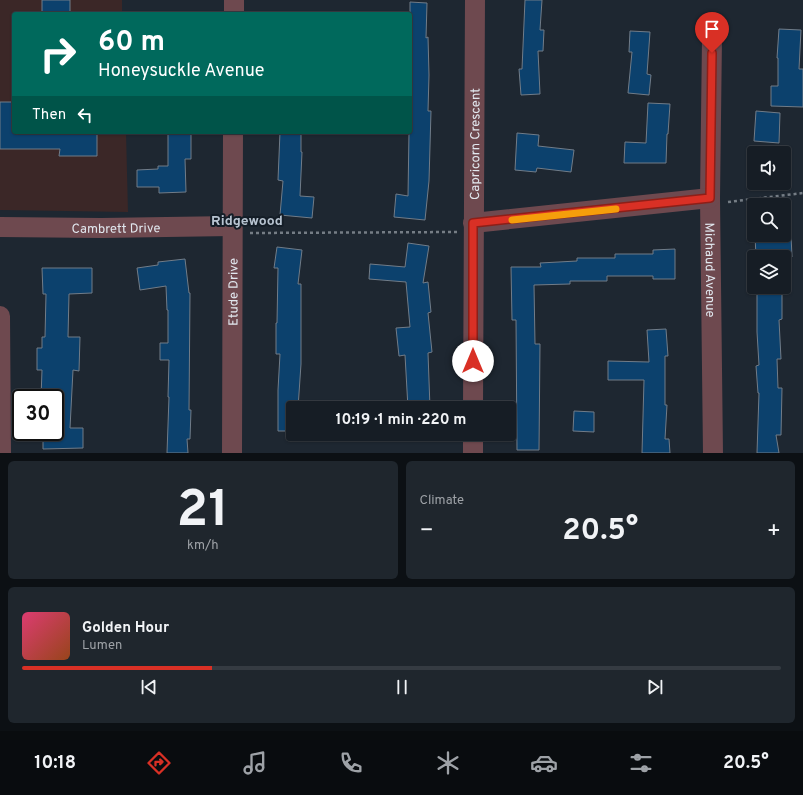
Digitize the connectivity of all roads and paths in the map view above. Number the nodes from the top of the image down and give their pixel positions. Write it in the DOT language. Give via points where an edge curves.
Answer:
graph roads {
  1 [pos="234,0"];
  2 [pos="475,0"];
  3 [pos="234,12"];
  4 [pos="712,38"];
  5 [pos="233,134"];
  6 [pos="803,193"];
  7 [pos="716,200"];
  8 [pos="0,227"];
  9 [pos="468,227"];
  10 [pos="239,229"];
  11 [pos="0,316"];
  12 [pos="473,401"];
  13 [pos="473,441"];
  14 [pos="2,453"];
  15 [pos="232,453"];
  16 [pos="473,453"];
  17 [pos="713,453"];
  1 -- 3 [label="street"];
  2 -- 9 [label="street, Capricorn Crescent"];
  4 -- 7 [label="street, Michaud Avenue"];
  5 -- 10 [label="street, Etude Drive"];
  6 -- 7 [label="path"];
  7 -- 9 [label="street"];
  7 -- 17 [label="street, Michaud Avenue"];
  8 -- 10 [label="street, Cambrett Drive"];
  9 -- 10 [label="path"];
  9 -- 12 [label="street, Capricorn Crescent"];
  10 -- 15 [label="street, Etude Drive"];
  11 -- 14 [label="street"];
  13 -- 16 [label="street"];
}
